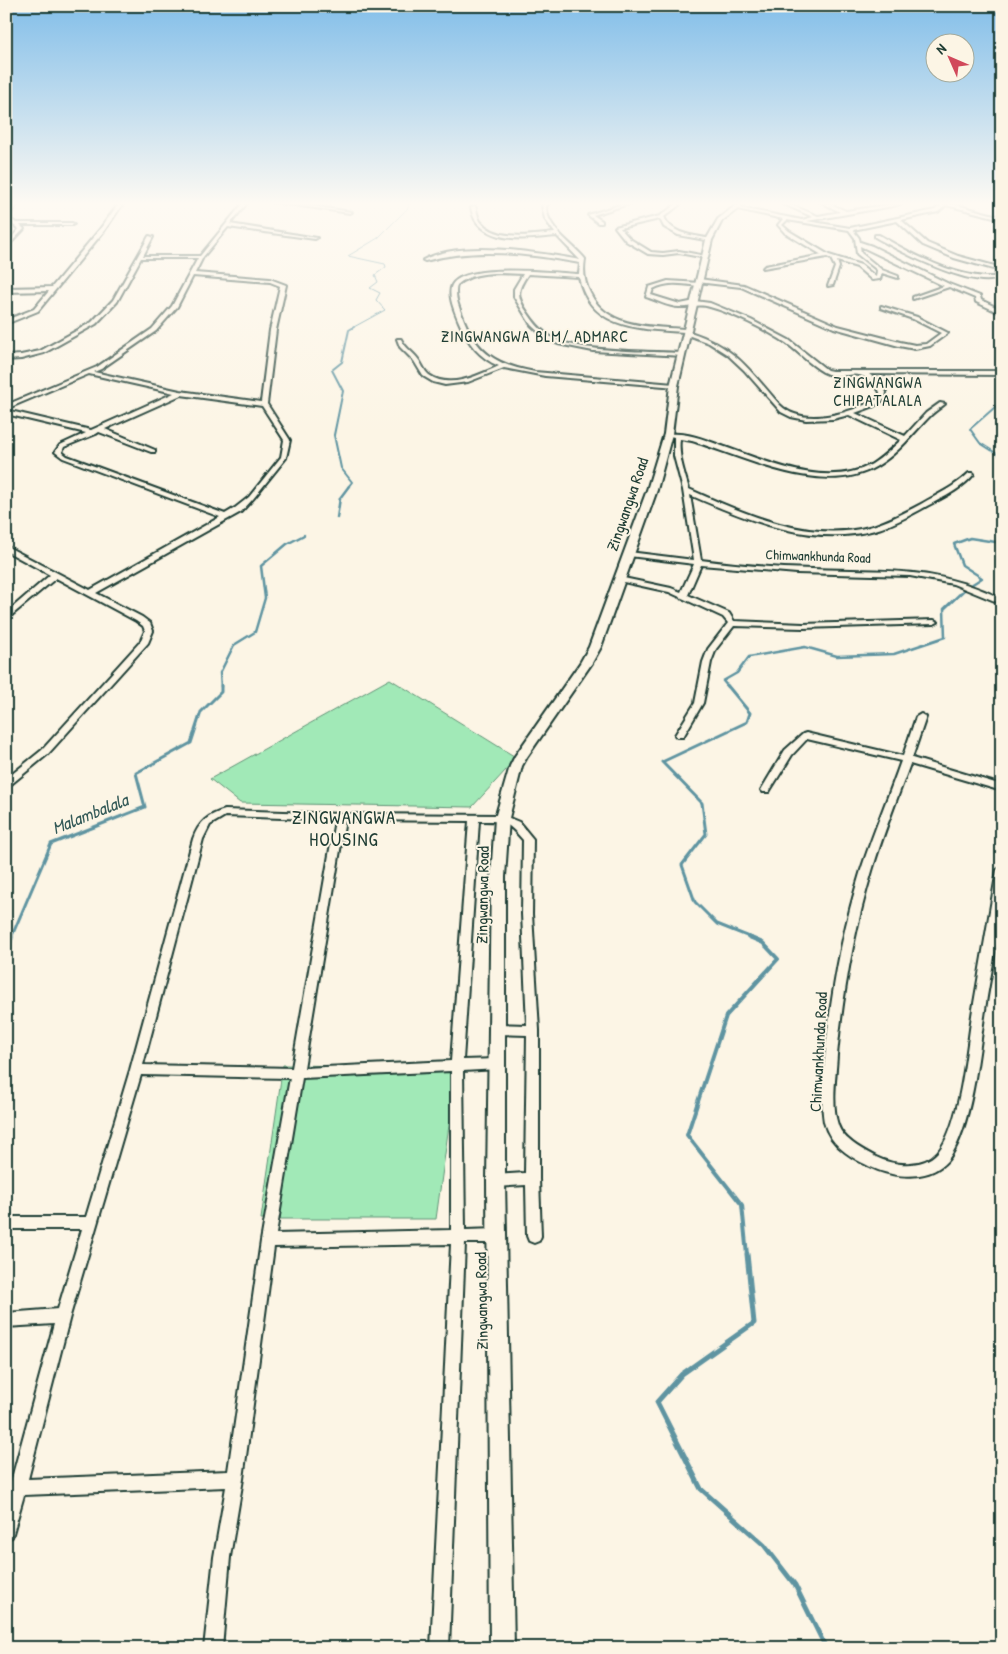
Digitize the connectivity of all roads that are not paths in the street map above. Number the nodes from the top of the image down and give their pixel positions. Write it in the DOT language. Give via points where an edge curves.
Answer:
graph roads {
  1 [pos="62,279"];
  2 [pos="128,279"];
  3 [pos="189,279"];
  4 [pos="250,279"];
  5 [pos="461,279"];
  6 [pos="522,279"];
  7 [pos="581,279"];
  8 [pos="699,279"];
  9 [pos="832,279"];
  10 [pos="934,279"];
  11 [pos="698,283"];
  12 [pos="830,285"];
  13 [pos="948,286"];
  14 [pos="54,289"];
  15 [pos="6,290"];
  16 [pos="915,298"];
  17 [pos="695,303"];
  18 [pos="883,307"];
  19 [pos="1002,312"];
  20 [pos="6,322"];
  21 [pos="688,332"];
  22 [pos="399,340"];
  23 [pos="681,355"];
  24 [pos="6,358"];
  25 [pos="504,366"];
  26 [pos="90,373"];
  27 [pos="1002,373"];
  28 [pos="865,374"];
  29 [pos="674,386"];
  30 [pos="180,393"];
  31 [pos="264,404"];
  32 [pos="942,404"];
  33 [pos="6,407"];
  34 [pos="6,412"];
  35 [pos="850,413"];
  36 [pos="97,431"];
  37 [pos="673,435"];
  38 [pos="906,439"];
  39 [pos="153,451"];
  40 [pos="971,474"];
  41 [pos="686,490"];
  42 [pos="226,517"];
  43 [pos="6,548"];
  44 [pos="629,554"];
  45 [pos="698,563"];
  46 [pos="55,574"];
  47 [pos="619,579"];
  48 [pos="92,592"];
  49 [pos="684,595"];
  50 [pos="1001,602"];
  51 [pos="6,618"];
  52 [pos="732,622"];
  53 [pos="934,622"];
  54 [pos="921,717"];
  55 [pos="680,736"];
  56 [pos="908,760"];
  57 [pos="6,784"];
  58 [pos="1002,788"];
  59 [pos="766,790"];
  60 [pos="341,817"];
  61 [pos="474,817"];
  62 [pos="502,818"];
  63 [pos="1002,870"];
  64 [pos="498,1029"];
  65 [pos="533,1030"];
  66 [pos="498,1064"];
  67 [pos="457,1067"];
  68 [pos="136,1070"];
  69 [pos="298,1073"];
  70 [pos="532,1179"];
  71 [pos="496,1181"];
  72 [pos="6,1223"];
  73 [pos="90,1223"];
  74 [pos="498,1236"];
  75 [pos="534,1236"];
  76 [pos="458,1238"];
  77 [pos="268,1241"];
  78 [pos="63,1316"];
  79 [pos="6,1320"];
  80 [pos="235,1480"];
  81 [pos="19,1487"];
  82 [pos="6,1531"];
  83 [pos="213,1648"];
  84 [pos="440,1648"];
  85 [pos="502,1648"];
  1 -- 14 [label="street"];
  2 -- 24 [label="street" via="115,301 91,326 42,352"];
  3 -- 26 [label="street" via="174,307 154,330"];
  4 -- 31 [label="street" via="283,285 273,330"];
  5 -- 25 [label="street" via="454,284 456,304 467,336 481,353"];
  6 -- 23 [label="street" via="516,288 516,300 535,327 548,338 573,346"];
  7 -- 21 [label="street" via="591,304 609,318 638,326"];
  8 -- 11 [label="street, Zingwangwa Road"];
  9 -- 12 [label="street"];
  10 -- 13 [label="street"];
  11 -- 17 [label="street, Zingwangwa Road"];
  11 -- 17 [label="street" via="667,282 654,285 648,293 652,299 680,306"];
  11 -- 18 [label="street" via="742,286 836,327 899,344 928,345 945,333"];
  13 -- 16 [label="street"];
  13 -- 19 [label="street" via="978,297 978,301"];
  14 -- 15 [label="street"];
  14 -- 20 [label="street" via="30,314"];
  17 -- 21 [label="street, Zingwangwa Road"];
  17 -- 28 [label="street" via="715,307 768,330 828,373"];
  21 -- 23 [label="street, Zingwangwa Road"];
  21 -- 35 [label="street" via="727,351 784,411 820,418"];
  22 -- 25 [label="street" via="404,350 433,380 467,380"];
  23 -- 29 [label="street, Zingwangwa Road"];
  25 -- 29 [label="street" via="535,373"];
  26 -- 30 [label="street"];
  26 -- 33 [label="street"];
  27 -- 28 [label="street"];
  28 -- 35 [label="street" via="880,386 882,400"];
  29 -- 37 [label="street, Zingwangwa Road"];
  30 -- 31 [label="street"];
  30 -- 36 [label="street"];
  31 -- 42 [label="street" via="287,440 284,457 244,506"];
  32 -- 38 [label="street" via="932,409"];
  34 -- 36 [label="street"];
  35 -- 38 [label="street"];
  36 -- 39 [label="street"];
  36 -- 42 [label="street" via="62,446 58,452"];
  37 -- 38 [label="street" via="700,440 782,470 817,476 864,470"];
  37 -- 41 [label="street"];
  37 -- 44 [label="street, Zingwangwa Road"];
  40 -- 41 [label="street" via="956,488 878,527 863,531 789,527 762,521"];
  41 -- 45 [label="street"];
  42 -- 48 [label="street"];
  43 -- 46 [label="street"];
  44 -- 45 [label="street, Chimwankhunda Road"];
  44 -- 47 [label="street, Zingwangwa Road"];
  45 -- 49 [label="street"];
  45 -- 50 [label="street, Chimwankhunda Road" via="796,571 908,573 967,586"];
  46 -- 48 [label="street"];
  46 -- 51 [label="street"];
  47 -- 49 [label="street"];
  47 -- 62 [label="street, Zingwangwa Road" via="591,655 516,766"];
  48 -- 57 [label="street" via="147,625 149,635 45,752"];
  49 -- 52 [label="street" via="726,615"];
  52 -- 53 [label="street" via="818,626"];
  52 -- 55 [label="street" via="712,649 699,703"];
  54 -- 56 [label="street, Chimwankhunda Road"];
  56 -- 58 [label="street"];
  56 -- 59 [label="street" via="806,736 792,750"];
  56 -- 63 [label="street, Chimwankhunda Road" via="866,869 838,985 830,1118 835,1135 868,1160 904,1171 927,1168 943,1156 953,1139 970,1065"];
  60 -- 61 [label="street"];
  60 -- 68 [label="street" via="225,813 208,820 203,826"];
  60 -- 69 [label="street"];
  61 -- 62 [label="street"];
  61 -- 67 [label="street"];
  62 -- 64 [label="street, Zingwangwa Road" via="498,877"];
  62 -- 65 [label="street" via="515,824 528,839 527,914"];
  64 -- 65 [label="street"];
  64 -- 66 [label="street, Zingwangwa Road"];
  65 -- 70 [label="street"];
  66 -- 67 [label="street"];
  66 -- 71 [label="street, Zingwangwa Road"];
  67 -- 69 [label="street"];
  67 -- 76 [label="street"];
  68 -- 69 [label="street"];
  68 -- 73 [label="street"];
  69 -- 77 [label="street"];
  70 -- 71 [label="street"];
  70 -- 75 [label="street"];
  71 -- 74 [label="street, Zingwangwa Road"];
  72 -- 73 [label="street"];
  73 -- 78 [label="street"];
  74 -- 76 [label="street"];
  74 -- 85 [label="street, Zingwangwa Road"];
  76 -- 77 [label="street"];
  76 -- 84 [label="street"];
  77 -- 80 [label="street"];
  78 -- 79 [label="street"];
  78 -- 81 [label="street"];
  80 -- 81 [label="street"];
  80 -- 83 [label="street" via="222,1558"];
  81 -- 82 [label="street"];
}
